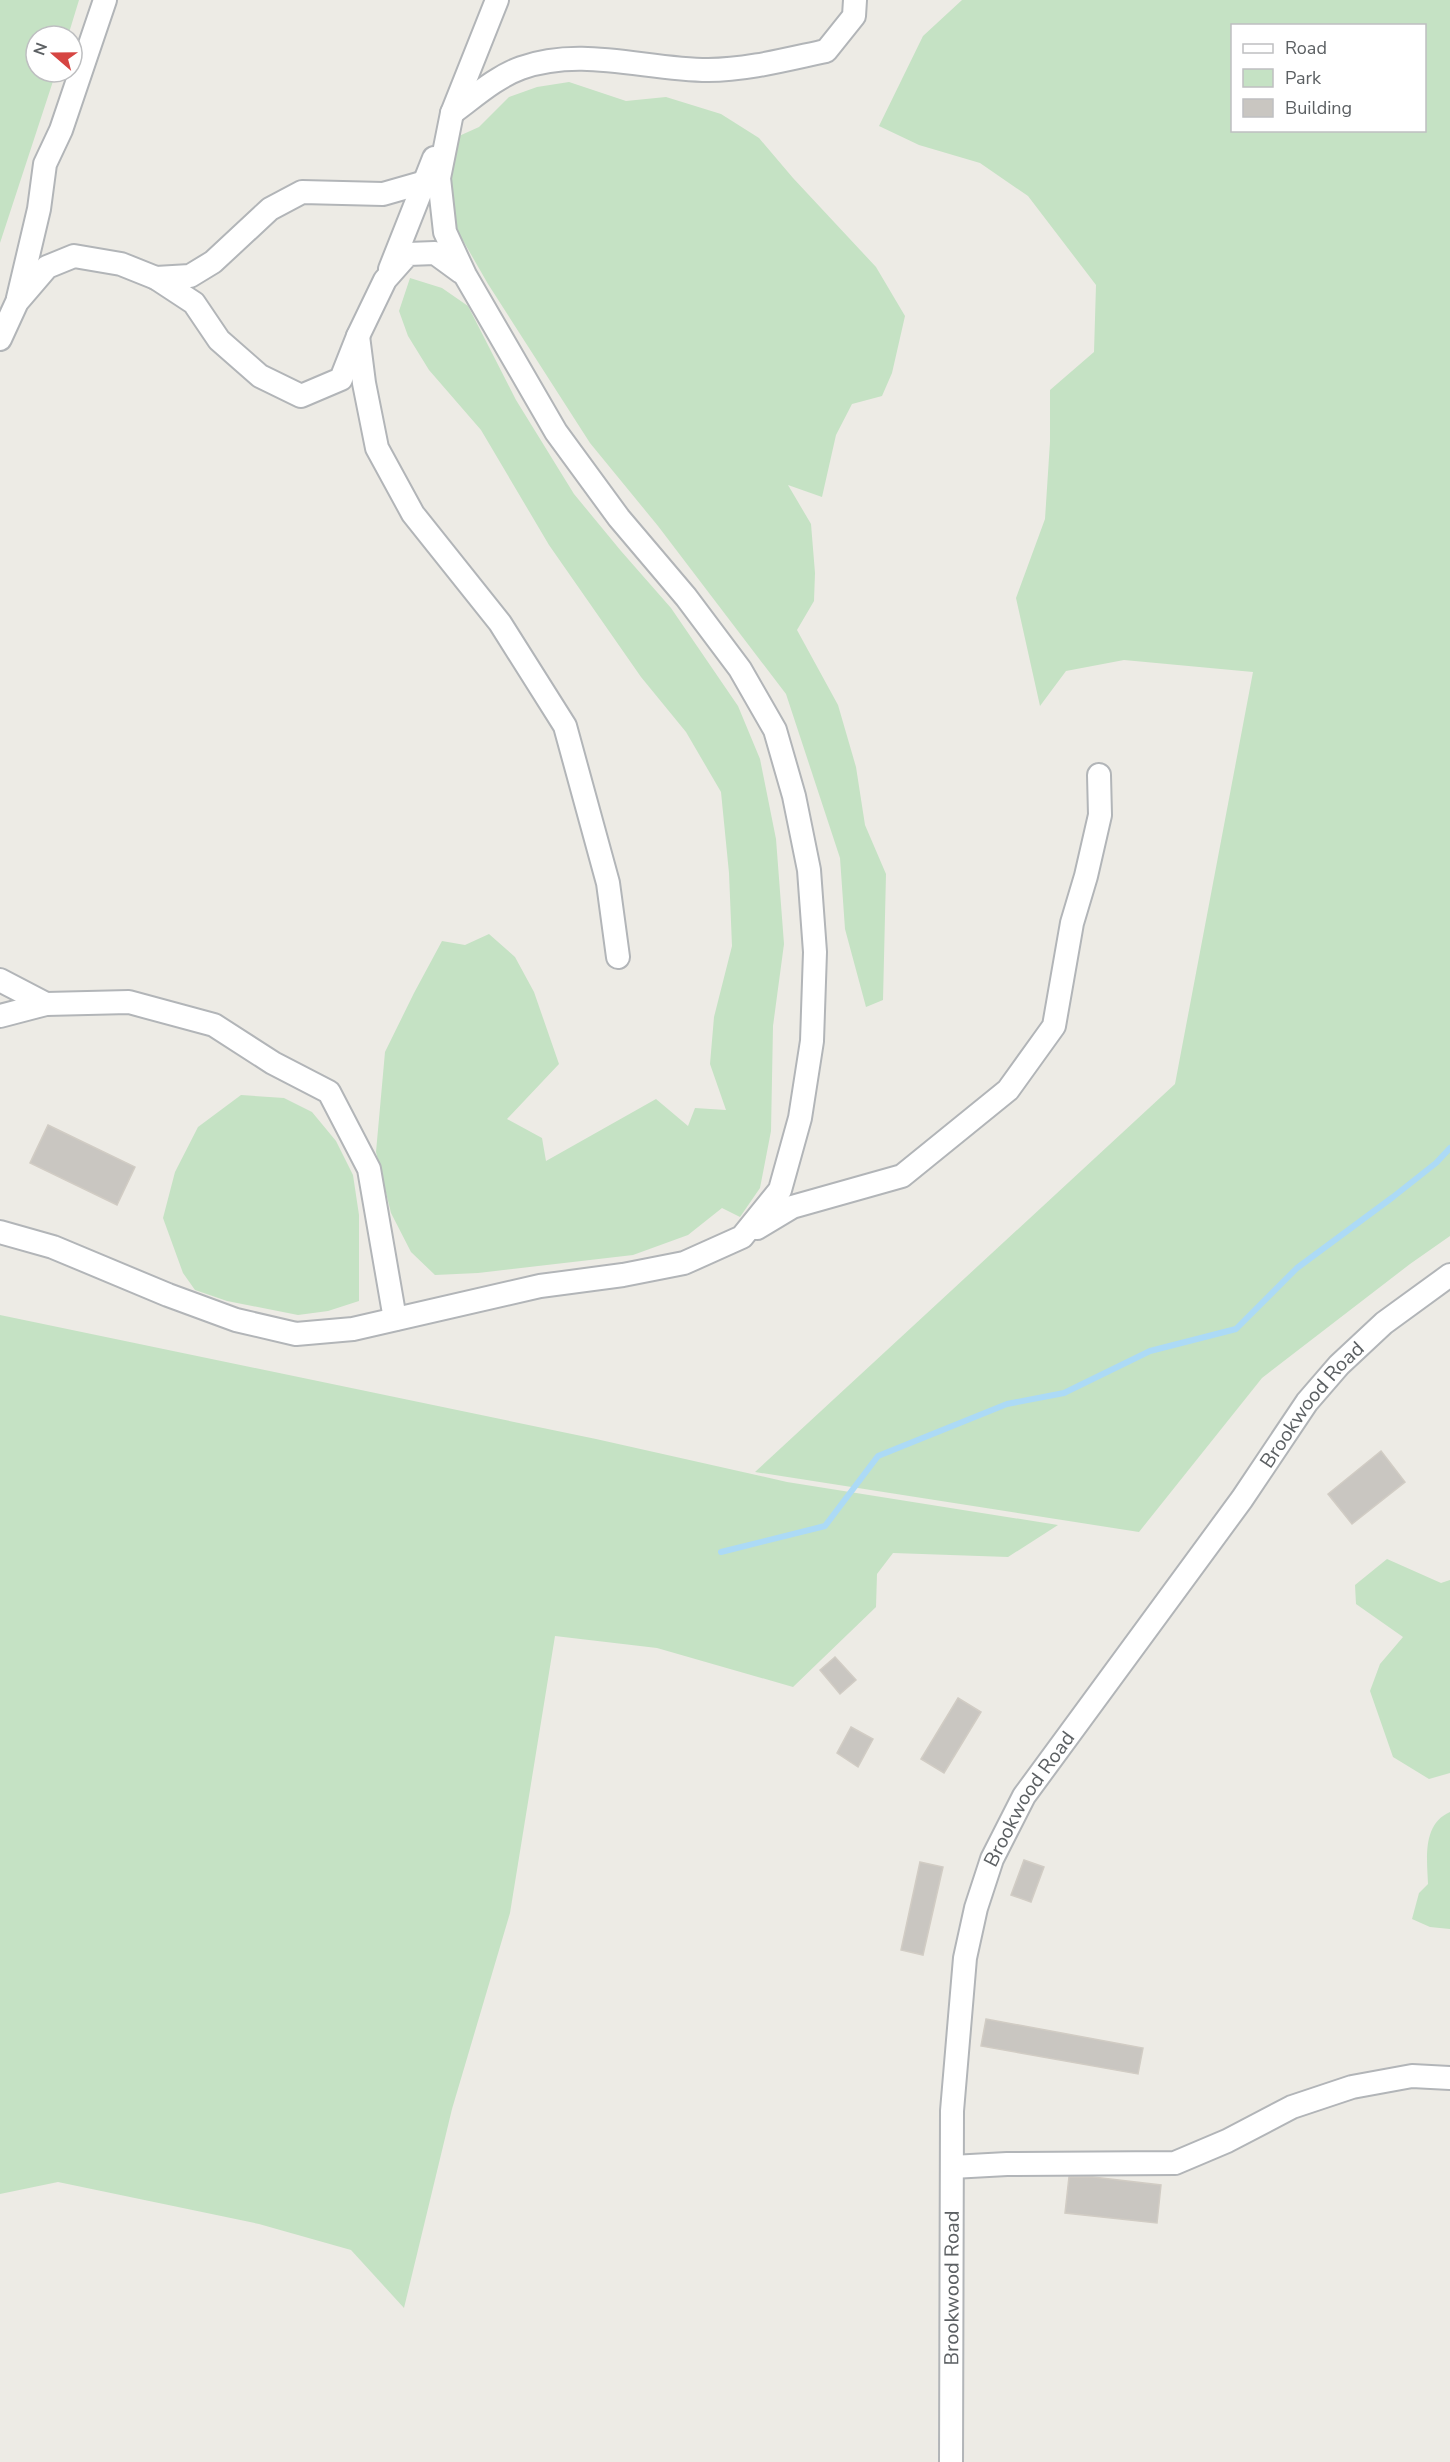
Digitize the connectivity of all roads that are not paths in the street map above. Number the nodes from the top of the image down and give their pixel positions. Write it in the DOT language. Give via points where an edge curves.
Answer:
graph roads {
  1 [pos="105,0"];
  2 [pos="497,0"];
  3 [pos="855,0"];
  4 [pos="452,113"];
  5 [pos="425,182"];
  6 [pos="465,275"];
  7 [pos="156,278"];
  8 [pos="385,280"];
  9 [pos="17,302"];
  10 [pos="358,336"];
  11 [pos="0,339"];
  12 [pos="1099,775"];
  13 [pos="618,957"];
  14 [pos="0,980"];
  15 [pos="46,1004"];
  16 [pos="0,1016"];
  17 [pos="0,1232"];
  18 [pos="742,1237"];
  19 [pos="1450,1275"];
  20 [pos="395,1319"];
  21 [pos="1450,2078"];
  22 [pos="952,2167"];
  23 [pos="951,2462"];
  1 -- 9 [label="street" via="45,164 39,209"];
  2 -- 4 [label="street"];
  3 -- 4 [label="street" via="854,16 826,51 709,70 560,58 520,68 493,82"];
  4 -- 5 [label="street"];
  4 -- 6 [label="street" via="439,178 445,232"];
  5 -- 7 [label="street" via="383,194 302,192 270,209 213,262 190,276"];
  5 -- 8 [label="street"];
  6 -- 8 [label="street" via="435,253 408,254"];
  6 -- 18 [label="street" via="556,432 740,669 775,730 809,870 815,952 812,1041 800,1118 780,1190"];
  7 -- 9 [label="street" via="121,264 74,256 47,267"];
  7 -- 10 [label="street" via="194,303 219,340 260,376 301,396 341,380"];
  8 -- 10 [label="street"];
  9 -- 11 [label="street"];
  10 -- 13 [label="street" via="377,448 413,513 500,623 565,726 608,883"];
  12 -- 18 [label="street" via="1100,815 1072,922 1054,1026 1008,1090 902,1176 792,1208"];
  14 -- 15 [label="street"];
  15 -- 16 [label="street"];
  15 -- 20 [label="street" via="129,1002 214,1025 273,1063 329,1092 369,1169"];
  17 -- 20 [label="street" via="53,1247 236,1320 296,1334 353,1329"];
  18 -- 20 [label="street" via="684,1263 540,1286"];
  19 -- 22 [label="street, Brookwood Road" via="1384,1323 1307,1402 1242,1499 1024,1796 992,1859 965,1958 952,2111"];
  21 -- 22 [label="street" via="1412,2076 1352,2086 1292,2107 1175,2163"];
  22 -- 23 [label="street, Brookwood Road"];
}
